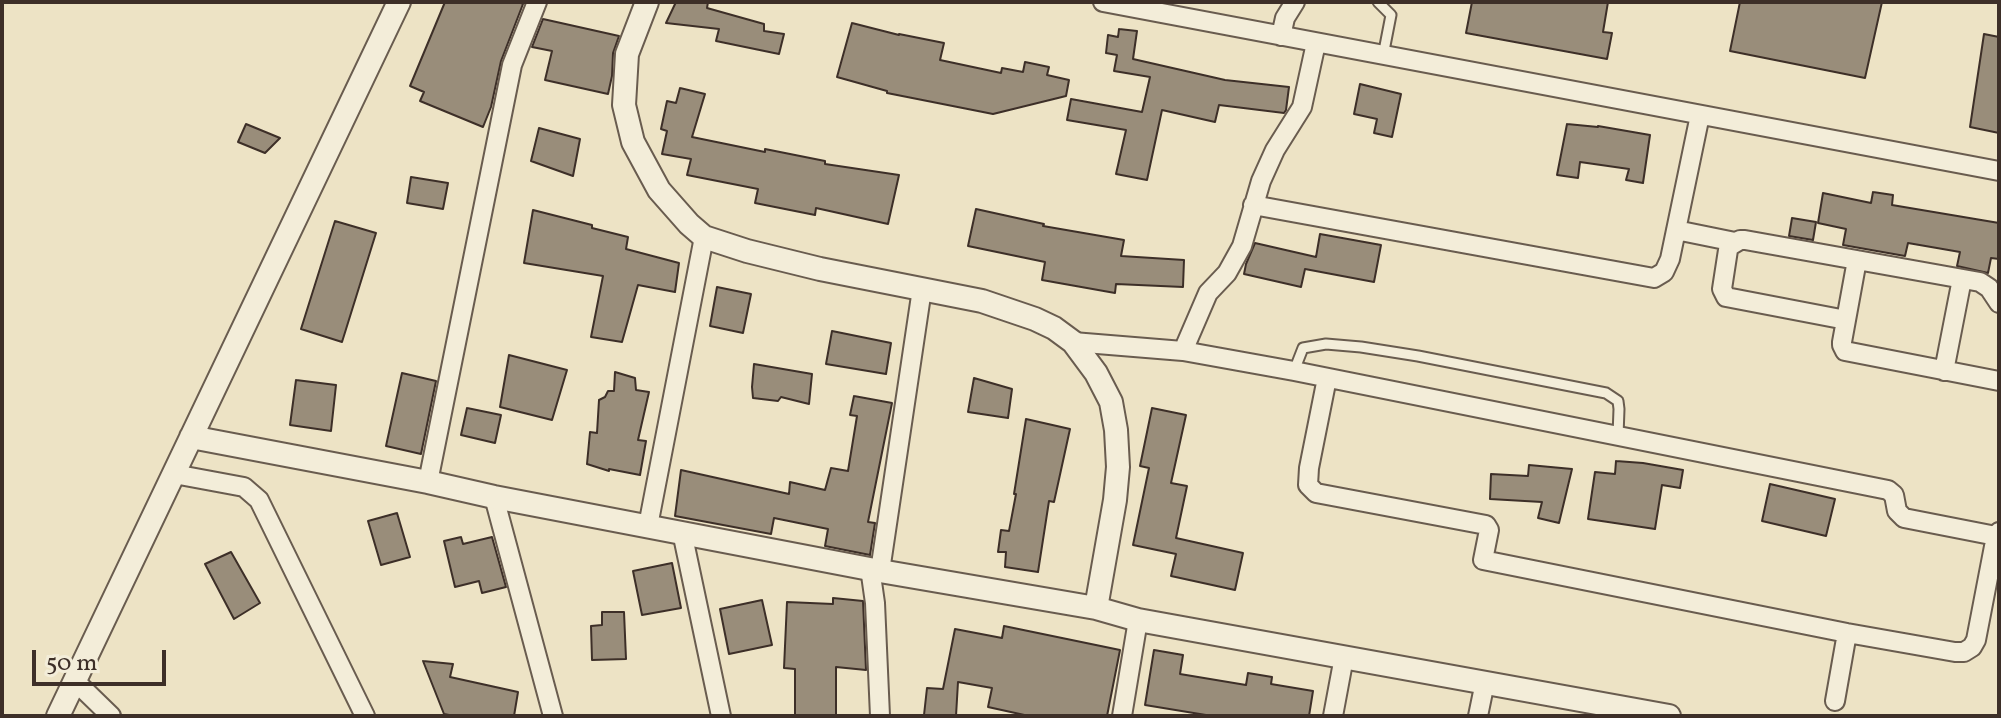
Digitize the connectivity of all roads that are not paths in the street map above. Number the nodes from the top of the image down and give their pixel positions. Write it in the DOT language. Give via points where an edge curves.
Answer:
graph roads {
  1 [pos="399,2"];
  2 [pos="537,2"];
  3 [pos="647,2"];
  4 [pos="1103,2"];
  5 [pos="1295,2"];
  6 [pos="1378,2"];
  7 [pos="1281,36"];
  8 [pos="1316,43"];
  9 [pos="1383,56"];
  10 [pos="1700,115"];
  11 [pos="1999,171"];
  12 [pos="1253,205"];
  13 [pos="1676,230"];
  14 [pos="704,237"];
  15 [pos="1735,242"];
  16 [pos="1857,260"];
  17 [pos="1962,279"];
  18 [pos="922,289"];
  19 [pos="1999,303"];
  20 [pos="1846,320"];
  21 [pos="1073,342"];
  22 [pos="1183,351"];
  23 [pos="1294,371"];
  24 [pos="1944,371"];
  25 [pos="1327,378"];
  26 [pos="1999,381"];
  27 [pos="1618,436"];
  28 [pos="191,437"];
  29 [pos="174,474"];
  30 [pos="428,482"];
  31 [pos="494,497"];
  32 [pos="648,526"];
  33 [pos="682,532"];
  34 [pos="1998,534"];
  35 [pos="875,570"];
  36 [pos="1096,608"];
  37 [pos="1138,620"];
  38 [pos="1847,633"];
  39 [pos="1344,657"];
  40 [pos="75,681"];
  41 [pos="1485,682"];
  42 [pos="1835,701"];
  43 [pos="58,716"];
  44 [pos="111,716"];
  45 [pos="365,716"];
  46 [pos="553,716"];
  47 [pos="721,716"];
  48 [pos="880,716"];
  49 [pos="1122,716"];
  50 [pos="1333,716"];
  51 [pos="1478,716"];
  52 [pos="1669,716"];
  1 -- 28 [label="street"];
  2 -- 30 [label="street" via="512,65"];
  3 -- 14 [label="street" via="627,54 624,105 633,142 659,190"];
  4 -- 7 [label="street"];
  5 -- 7 [label="street"];
  6 -- 9 [label="lane" via="1391,15"];
  7 -- 8 [label="street"];
  8 -- 9 [label="street"];
  8 -- 12 [label="street" via="1302,107 1275,150"];
  9 -- 10 [label="street"];
  10 -- 11 [label="street"];
  10 -- 13 [label="street"];
  12 -- 13 [label="street" via="1654,278 1670,259"];
  12 -- 22 [label="street" via="1242,246 1208,293"];
  13 -- 15 [label="street"];
  14 -- 18 [label="street" via="820,269"];
  14 -- 32 [label="street"];
  15 -- 16 [label="street"];
  15 -- 20 [label="street" via="1728,250 1722,289 1726,297"];
  16 -- 17 [label="street"];
  16 -- 20 [label="street"];
  17 -- 19 [label="street" via="1986,285"];
  17 -- 24 [label="street"];
  18 -- 21 [label="street" via="1007,309 1054,328"];
  18 -- 35 [label="street"];
  20 -- 24 [label="street" via="1842,345 1848,353"];
  21 -- 22 [label="street"];
  21 -- 36 [label="street" via="1111,402 1116,430 1115,500"];
  22 -- 23 [label="street"];
  23 -- 25 [label="street"];
  23 -- 27 [label="lane" via="1303,348 1326,344 1418,356 1606,393 1618,401"];
  24 -- 26 [label="street"];
  25 -- 27 [label="street"];
  25 -- 38 [label="street" via="1309,468 1308,485 1316,493 1486,525 1483,560"];
  27 -- 34 [label="street" via="1888,490 1904,518"];
  28 -- 29 [label="street"];
  28 -- 30 [label="street"];
  29 -- 40 [label="street"];
  29 -- 45 [label="street" via="244,487 259,500"];
  30 -- 31 [label="street"];
  31 -- 32 [label="street"];
  31 -- 46 [label="street"];
  32 -- 33 [label="street"];
  33 -- 35 [label="street"];
  33 -- 47 [label="street"];
  34 -- 38 [label="street" via="1972,647 1955,652"];
  35 -- 36 [label="street"];
  35 -- 48 [label="street"];
  36 -- 37 [label="street"];
  37 -- 39 [label="street"];
  37 -- 49 [label="street"];
  38 -- 42 [label="street"];
  39 -- 41 [label="street"];
  39 -- 50 [label="street"];
  40 -- 43 [label="street"];
  40 -- 44 [label="street"];
  41 -- 51 [label="street"];
  41 -- 52 [label="street"];
}
